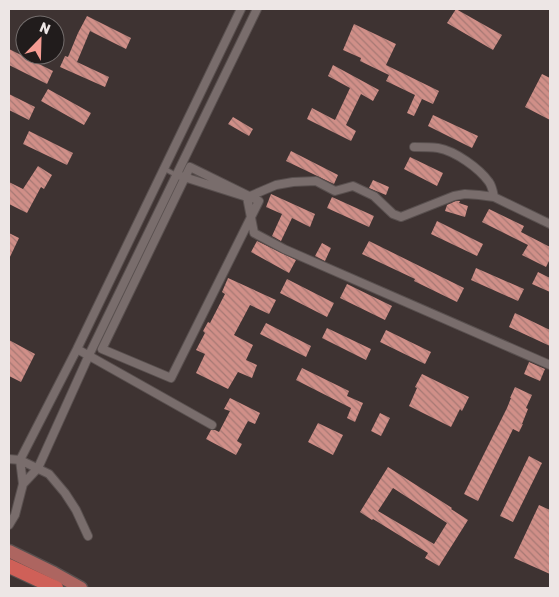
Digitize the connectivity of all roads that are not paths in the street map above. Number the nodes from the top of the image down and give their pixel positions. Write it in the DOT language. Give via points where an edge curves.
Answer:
graph roads {
  1 [pos="241,9"];
  2 [pos="257,9"];
  3 [pos="414,147"];
  4 [pos="164,168"];
  5 [pos="176,174"];
  6 [pos="494,197"];
  7 [pos="247,198"];
  8 [pos="550,224"];
  9 [pos="77,348"];
  10 [pos="102,349"];
  11 [pos="89,355"];
  12 [pos="550,365"];
  13 [pos="212,425"];
  14 [pos="9,459"];
  15 [pos="20,460"];
  16 [pos="38,468"];
  17 [pos="23,484"];
  18 [pos="9,525"];
  19 [pos="88,536"];
  20 [pos="9,551"];
  21 [pos="9,566"];
  22 [pos="56,588"];
  23 [pos="81,588"];
  1 -- 4 [label="street"];
  2 -- 5 [label="street"];
  3 -- 6 [label="street" via="448,151 476,168 490,184"];
  4 -- 5 [label="lane"];
  4 -- 9 [label="street"];
  5 -- 7 [label="street"];
  5 -- 11 [label="street"];
  6 -- 7 [label="street" via="479,194 454,196 401,216 393,214 374,196 352,186 335,191 316,182 293,182 276,185"];
  6 -- 8 [label="street"];
  7 -- 12 [label="street" via="254,233"];
  9 -- 11 [label="street"];
  9 -- 15 [label="street"];
  10 -- 10 [label="street" via="171,378 259,201 190,167"];
  11 -- 13 [label="street"];
  11 -- 16 [label="street"];
  14 -- 15 [label="street"];
  15 -- 16 [label="street"];
  15 -- 17 [label="street"];
  16 -- 17 [label="street"];
  16 -- 19 [label="street" via="49,474 65,493"];
  17 -- 18 [label="street" via="16,515"];
  20 -- 23 [label="main road"];
  21 -- 22 [label="highway"];
}
